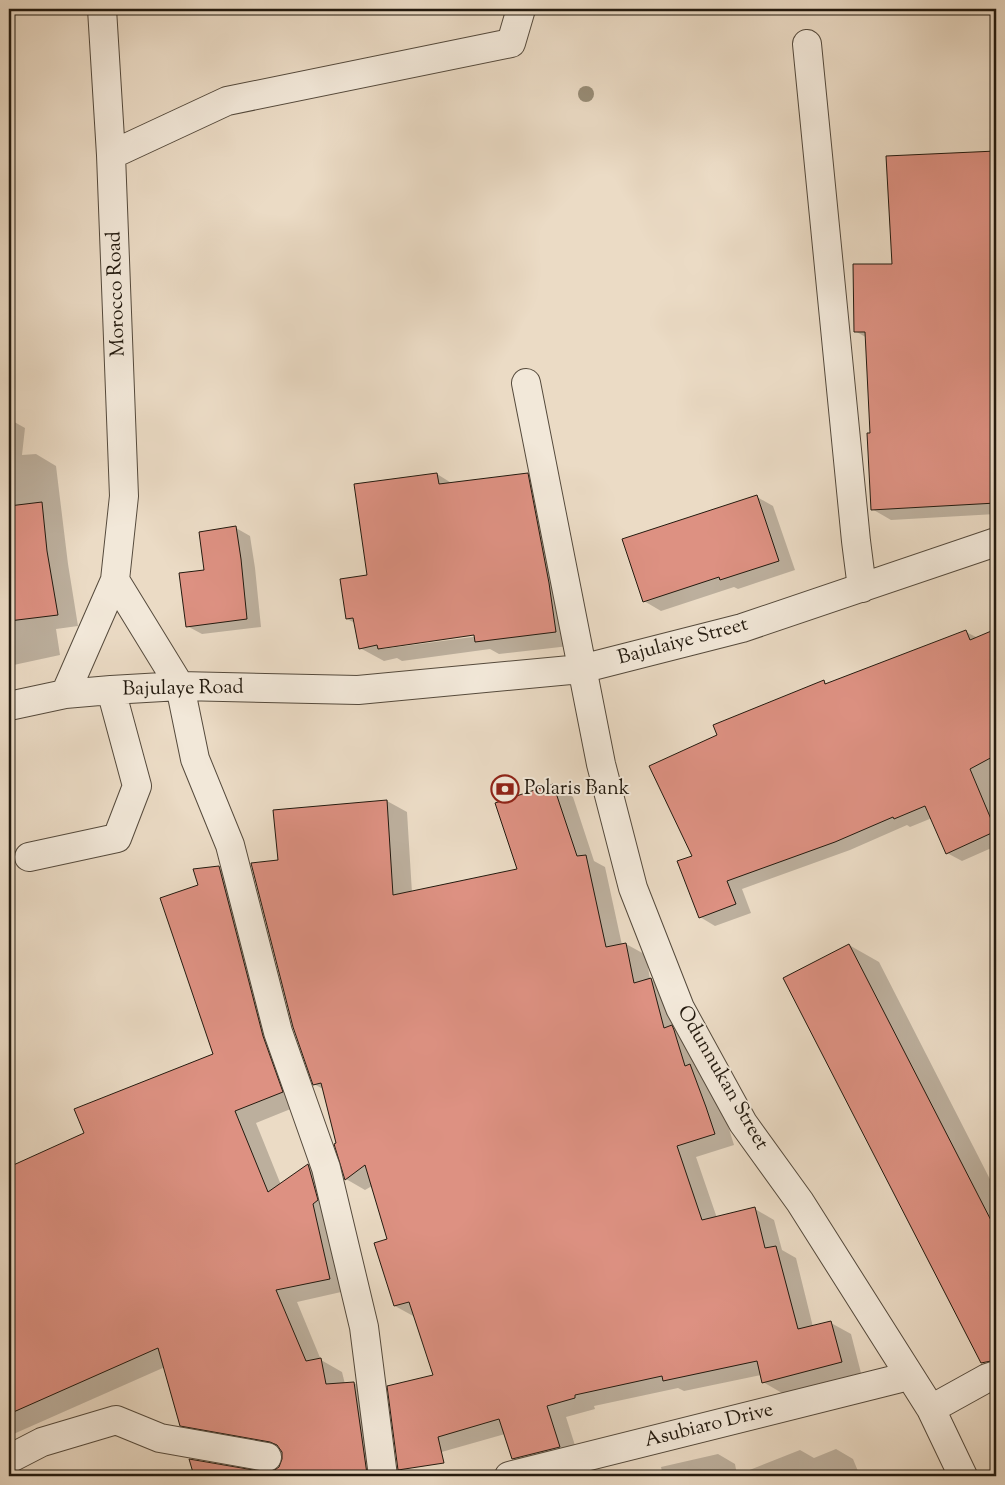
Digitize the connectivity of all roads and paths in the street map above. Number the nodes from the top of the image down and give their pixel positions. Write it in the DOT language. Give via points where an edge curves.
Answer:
graph roads {
  1 [pos="102,9"];
  2 [pos="521,9"];
  3 [pos="807,44"];
  4 [pos="111,155"];
  5 [pos="526,382"];
  6 [pos="996,542"];
  7 [pos="115,580"];
  8 [pos="862,588"];
  9 [pos="581,669"];
  10 [pos="180,686"];
  11 [pos="111,690"];
  12 [pos="358,690"];
  13 [pos="65,694"];
  14 [pos="9,706"];
  15 [pos="29,857"];
  16 [pos="996,1375"];
  17 [pos="909,1376"];
  18 [pos="931,1409"];
  19 [pos="267,1458"];
  20 [pos="9,1459"];
  21 [pos="383,1476"];
  22 [pos="509,1476"];
  23 [pos="964,1476"];
  1 -- 4 [label="street, Morocco Road"];
  2 -- 4 [label="street" via="511,43 227,101"];
  3 -- 8 [label="street"];
  4 -- 7 [label="street, Morocco Road" via="124,496"];
  5 -- 9 [label="street, Odunnukan Street"];
  6 -- 8 [label="street, Bajulaiye Street"];
  7 -- 10 [label="street"];
  7 -- 13 [label="street, Morocco Road"];
  8 -- 9 [label="street, Bajulaiye Street" via="742,628"];
  9 -- 12 [label="street, Bajulaiye Street"];
  9 -- 17 [label="street, Odunnukan Street" via="633,888 680,1008 743,1123 800,1202"];
  10 -- 11 [label="street, Bajulaye Road"];
  10 -- 12 [label="street, Bajulaye Road"];
  10 -- 21 [label="street" via="195,760 230,845 278,1032 326,1168 364,1327"];
  11 -- 13 [label="street, Bajulaye Road"];
  11 -- 15 [label="street" via="137,786 118,838"];
  13 -- 14 [label="street, Bajulaye Road"];
  16 -- 18 [label="street"];
  17 -- 18 [label="street, Odunnukan Street"];
  17 -- 22 [label="street, Asubiaro Drive"];
  18 -- 23 [label="street, Odunnukan Street"];
  19 -- 20 [label="street" via="160,1438 116,1420 42,1442"];
}
